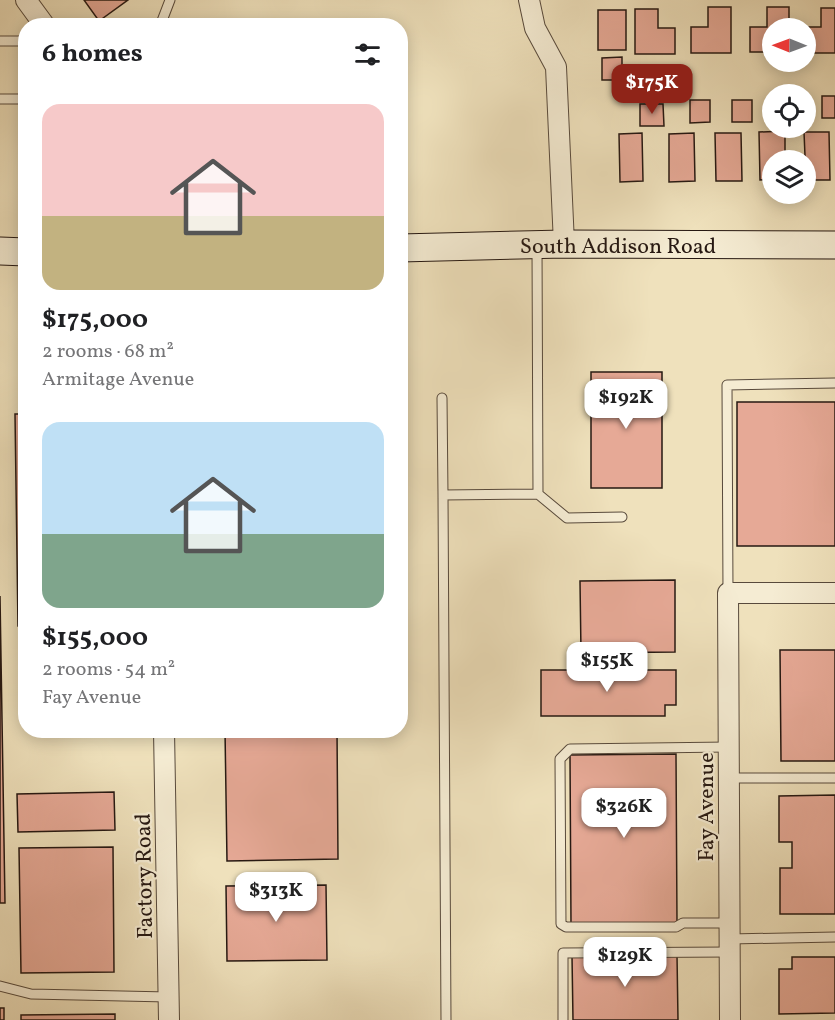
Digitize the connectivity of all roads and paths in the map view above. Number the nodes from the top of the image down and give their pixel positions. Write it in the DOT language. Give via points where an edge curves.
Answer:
graph roads {
  1 [pos="26,0"];
  2 [pos="170,0"];
  3 [pos="529,0"];
  4 [pos="39,18"];
  5 [pos="163,18"];
  6 [pos="0,41"];
  7 [pos="18,41"];
  8 [pos="0,99"];
  9 [pos="18,99"];
  10 [pos="564,244"];
  11 [pos="537,245"];
  12 [pos="835,245"];
  13 [pos="408,248"];
  14 [pos="0,251"];
  15 [pos="18,252"];
  16 [pos="835,383"];
  17 [pos="442,398"];
  18 [pos="538,494"];
  19 [pos="443,495"];
  20 [pos="622,517"];
  21 [pos="728,593"];
  22 [pos="835,593"];
  23 [pos="164,738"];
  24 [pos="729,747"];
  25 [pos="729,778"];
  26 [pos="835,778"];
  27 [pos="835,937"];
  28 [pos="730,938"];
  29 [pos="0,986"];
  30 [pos="168,997"];
  31 [pos="169,1020"];
  32 [pos="446,1020"];
  33 [pos="563,1020"];
  34 [pos="730,1020"];
  1 -- 4 [label="street"];
  2 -- 5 [label="lane"];
  3 -- 10 [label="street" via="535,28 555,67"];
  6 -- 7 [label="lane"];
  8 -- 9 [label="lane"];
  10 -- 11 [label="street, South Addison Road"];
  10 -- 12 [label="street, South Addison Road"];
  11 -- 13 [label="street, South Addison Road"];
  11 -- 18 [label="lane"];
  14 -- 15 [label="street"];
  16 -- 21 [label="lane" via="727,385"];
  17 -- 19 [label="lane"];
  18 -- 19 [label="lane"];
  18 -- 20 [label="lane" via="567,518"];
  19 -- 32 [label="lane"];
  21 -- 22 [label="street"];
  21 -- 24 [label="street, Fay Avenue"];
  23 -- 30 [label="street, Factory Road"];
  24 -- 25 [label="street, Fay Avenue"];
  24 -- 28 [label="lane" via="570,749 560,759 561,924 676,927 683,923"];
  25 -- 26 [label="lane"];
  25 -- 28 [label="street, Fay Avenue"];
  27 -- 28 [label="lane"];
  28 -- 33 [label="lane" via="563,953"];
  28 -- 34 [label="street, Fay Avenue"];
  29 -- 30 [label="lane" via="31,994"];
  30 -- 31 [label="street, Factory Road"];
}
